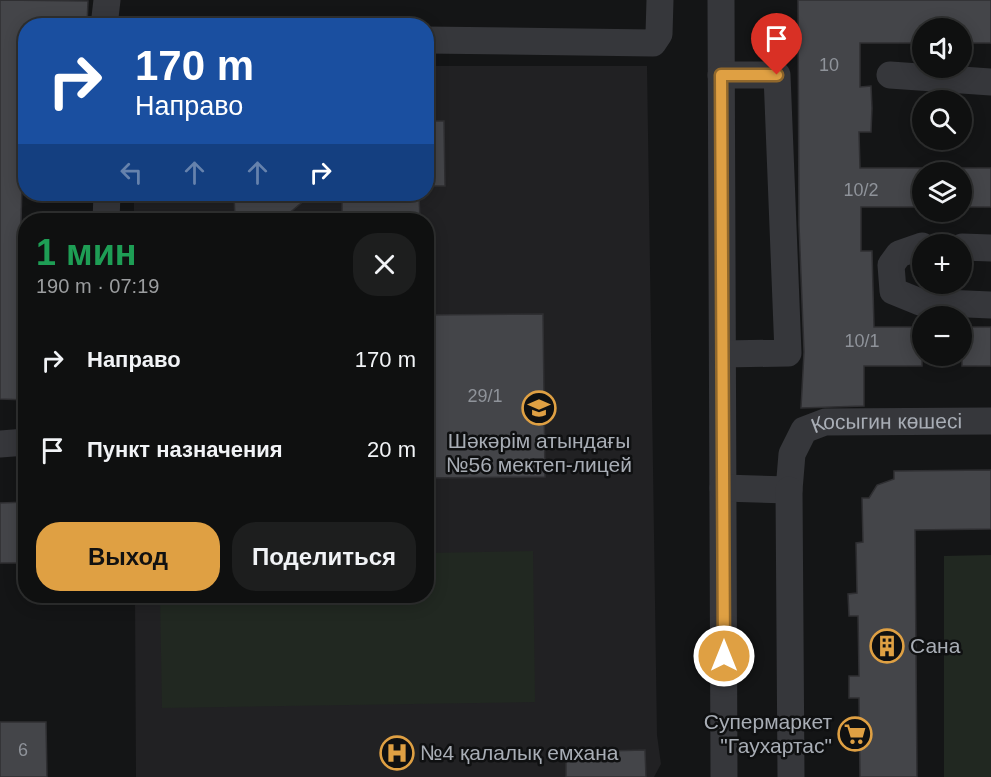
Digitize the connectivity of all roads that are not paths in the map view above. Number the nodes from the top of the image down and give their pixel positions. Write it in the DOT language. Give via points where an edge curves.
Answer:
graph roads {
  1 [pos="107,0"];
  2 [pos="660,0"];
  3 [pos="721,0"];
  4 [pos="105,18"];
  5 [pos="434,40"];
  6 [pos="721,75"];
  7 [pos="890,75"];
  8 [pos="991,82"];
  9 [pos="972,247"];
  10 [pos="991,248"];
  11 [pos="912,249"];
  12 [pos="991,305"];
  13 [pos="723,354"];
  14 [pos="991,421"];
  15 [pos="18,443"];
  16 [pos="0,444"];
  17 [pos="723,488"];
  18 [pos="789,490"];
  19 [pos="724,777"];
  20 [pos="791,777"];
  1 -- 4 [label="street"];
  2 -- 5 [label="street" via="659,34 653,43"];
  3 -- 6 [label="street"];
  6 -- 13 [label="street"];
  6 -- 13 [label="street" via="777,75 788,353"];
  7 -- 8 [label="street"];
  9 -- 10 [label="street"];
  11 -- 12 [label="street" via="899,254 891,265 893,291 920,302"];
  13 -- 17 [label="street"];
  14 -- 18 [label="street, Косыгин көшесі" via="825,422 804,430 792,454"];
  15 -- 16 [label="street"];
  17 -- 18 [label="street"];
  17 -- 19 [label="street"];
  18 -- 20 [label="street, Косыгин көшесі"];
}
